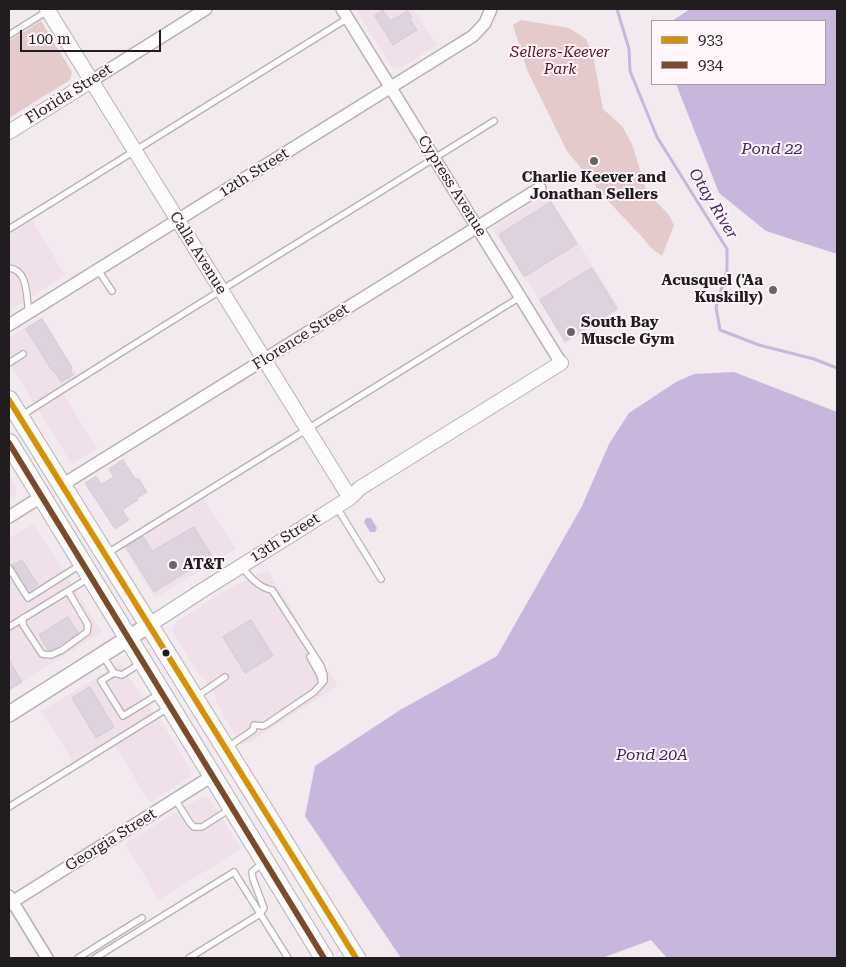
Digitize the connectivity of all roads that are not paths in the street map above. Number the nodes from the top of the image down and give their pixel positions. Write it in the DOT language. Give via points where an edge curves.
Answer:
graph roads {
  1 [pos="48,9"];
  2 [pos="206,9"];
  3 [pos="491,10"];
  4 [pos="345,14"];
  5 [pos="9,35"];
  6 [pos="91,81"];
  7 [pos="391,87"];
  8 [pos="494,121"];
  9 [pos="9,132"];
  10 [pos="135,151"];
  11 [pos="434,158"];
  12 [pos="540,188"];
  13 [pos="178,220"];
  14 [pos="477,227"];
  15 [pos="9,229"];
  16 [pos="9,268"];
  17 [pos="98,270"];
  18 [pos="112,291"];
  19 [pos="221,291"];
  20 [pos="520,297"];
  21 [pos="29,313"];
  22 [pos="9,325"];
  23 [pos="23,354"];
  24 [pos="264,360"];
  25 [pos="9,363"];
  26 [pos="561,363"];
  27 [pos="9,400"];
  28 [pos="14,413"];
  29 [pos="308,430"];
  30 [pos="9,443"];
  31 [pos="62,485"];
  32 [pos="42,496"];
  33 [pos="350,498"];
  34 [pos="336,506"];
  35 [pos="9,517"];
  36 [pos="105,555"];
  37 [pos="241,566"];
  38 [pos="9,568"];
  39 [pos="87,570"];
  40 [pos="381,579"];
  41 [pos="68,591"];
  42 [pos="23,618"];
  43 [pos="149,625"];
  44 [pos="9,627"];
  45 [pos="128,638"];
  46 [pos="102,654"];
  47 [pos="143,662"];
  48 [pos="114,673"];
  49 [pos="225,677"];
  50 [pos="194,698"];
  51 [pos="166,700"];
  52 [pos="9,714"];
  53 [pos="226,749"];
  54 [pos="212,776"];
  55 [pos="175,799"];
  56 [pos="9,808"];
  57 [pos="232,808"];
  58 [pos="264,861"];
  59 [pos="10,901"];
  60 [pos="260,914"];
  61 [pos="142,918"];
  62 [pos="47,958"];
  63 [pos="78,958"];
  64 [pos="95,958"];
  65 [pos="189,958"];
  66 [pos="288,958"];
  67 [pos="324,958"];
  68 [pos="356,958"];
  1 -- 5 [label="lane"];
  1 -- 6 [label="street, Calla Avenue"];
  2 -- 6 [label="street, Florida Street"];
  3 -- 7 [label="street, 12th Street" via="473,36"];
  4 -- 7 [label="street, Cypress Avenue"];
  4 -- 10 [label="lane"];
  6 -- 9 [label="street, Florida Street"];
  6 -- 10 [label="street, Calla Avenue"];
  7 -- 11 [label="street, Cypress Avenue"];
  7 -- 13 [label="street, 12th Street"];
  8 -- 11 [label="lane"];
  10 -- 13 [label="street, Calla Avenue"];
  10 -- 15 [label="lane"];
  11 -- 14 [label="street, Cypress Avenue"];
  11 -- 19 [label="lane"];
  12 -- 14 [label="street, Florence Street"];
  13 -- 17 [label="street, 12th Street"];
  13 -- 19 [label="street, Calla Avenue"];
  14 -- 20 [label="street, Cypress Avenue"];
  14 -- 24 [label="street, Florence Street"];
  16 -- 21 [label="lane" via="22,276"];
  17 -- 18 [label="lane"];
  17 -- 21 [label="street, 12th Street"];
  19 -- 24 [label="street, Calla Avenue"];
  19 -- 28 [label="lane"];
  20 -- 26 [label="street, Cypress Avenue"];
  20 -- 29 [label="lane"];
  21 -- 22 [label="street, 12th Street"];
  23 -- 25 [label="lane"];
  24 -- 29 [label="street, Calla Avenue"];
  24 -- 31 [label="street, Florence Street"];
  26 -- 33 [label="street, 13th Street" via="360,488"];
  27 -- 28 [label="highway"];
  28 -- 31 [label="highway"];
  29 -- 33 [label="street, Calla Avenue"];
  29 -- 36 [label="lane"];
  30 -- 32 [label="highway"];
  31 -- 36 [label="highway"];
  32 -- 35 [label="street"];
  32 -- 39 [label="highway"];
  33 -- 34 [label="street, 13th Street"];
  34 -- 37 [label="street, 13th Street"];
  34 -- 40 [label="lane"];
  36 -- 43 [label="highway"];
  37 -- 43 [label="street, 13th Street"];
  37 -- 53 [label="lane" via="265,589 272,590 321,666 324,681 314,692 267,724 254,725 253,730"];
  38 -- 39 [label="lane" via="28,598 54,582"];
  39 -- 41 [label="lane"];
  39 -- 45 [label="highway"];
  41 -- 42 [label="lane"];
  41 -- 42 [label="lane" via="88,625 87,632 62,650 51,655 42,654 23,625"];
  42 -- 44 [label="lane"];
  43 -- 45 [label="main road, 13th Street"];
  43 -- 50 [label="highway"];
  45 -- 46 [label="main road, 13th Street"];
  45 -- 47 [label="highway"];
  46 -- 48 [label="lane"];
  46 -- 52 [label="main road, 13th Street"];
  47 -- 48 [label="lane" via="122,675"];
  47 -- 51 [label="highway"];
  48 -- 51 [label="lane" via="102,681 123,716"];
  49 -- 50 [label="lane"];
  50 -- 53 [label="highway"];
  51 -- 54 [label="highway"];
  51 -- 56 [label="lane"];
  53 -- 68 [label="highway"];
  54 -- 55 [label="street, Georgia Street"];
  54 -- 57 [label="highway"];
  55 -- 57 [label="lane" via="194,827 202,827"];
  55 -- 59 [label="street, Georgia Street"];
  57 -- 58 [label="highway"];
  58 -- 60 [label="lane" via="252,872 264,908"];
  58 -- 67 [label="highway"];
  59 -- 62 [label="street"];
  60 -- 64 [label="lane" via="234,872"];
  60 -- 65 [label="lane"];
  60 -- 66 [label="lane"];
  61 -- 63 [label="lane"];
}
